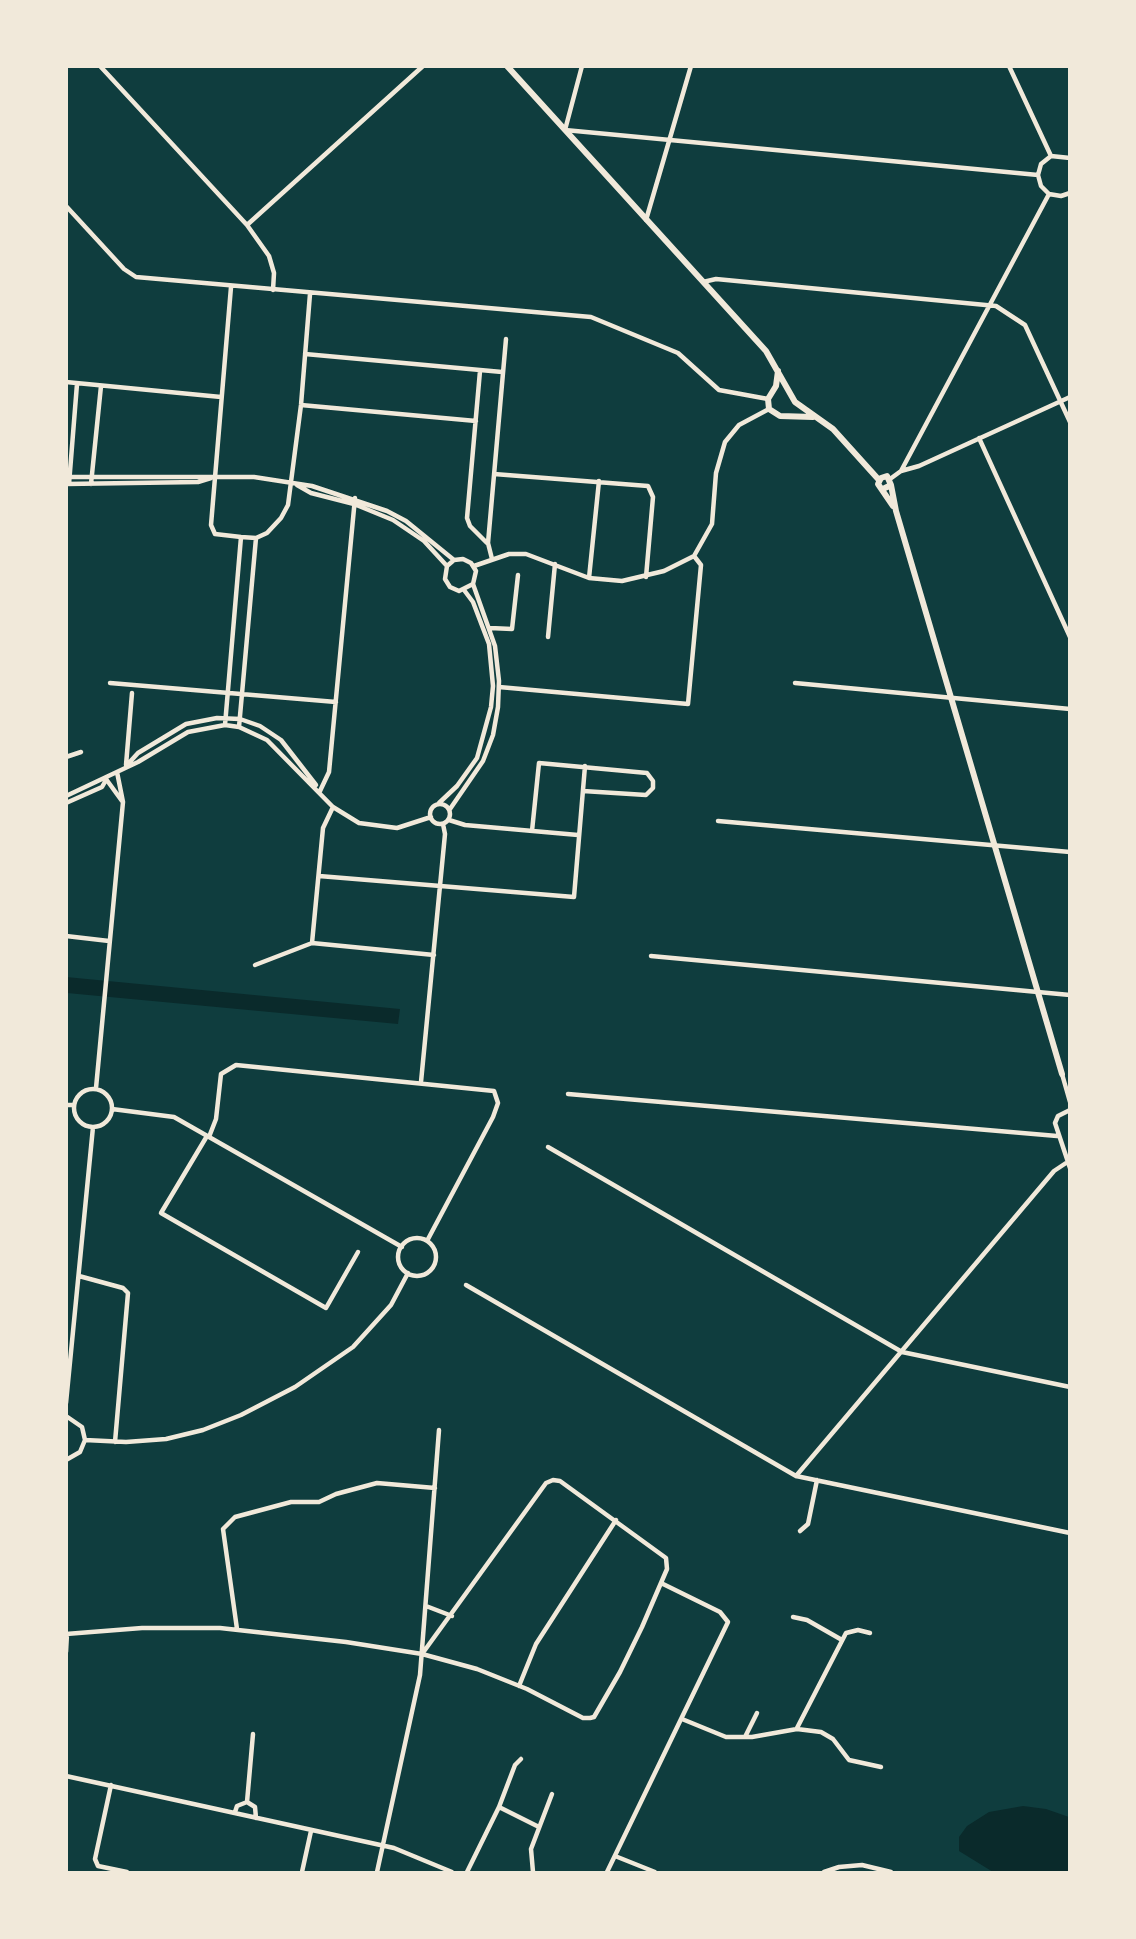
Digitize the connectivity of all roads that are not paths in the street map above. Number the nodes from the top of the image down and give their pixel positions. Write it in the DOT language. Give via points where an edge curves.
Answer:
graph roads {
  1 [pos="100,66"];
  2 [pos="423,66"];
  3 [pos="507,66"];
  4 [pos="582,66"];
  5 [pos="691,66"];
  6 [pos="1009,66"];
  7 [pos="565,130"];
  8 [pos="671,140"];
  9 [pos="1051,156"];
  10 [pos="1069,157"];
  11 [pos="1038,175"];
  12 [pos="1049,194"];
  13 [pos="1069,195"];
  14 [pos="66,206"];
  15 [pos="646,220"];
  16 [pos="247,225"];
  17 [pos="702,283"];
  18 [pos="232,287"];
  19 [pos="273,290"];
  20 [pos="310,294"];
  21 [pos="989,305"];
  22 [pos="506,338"];
  23 [pos="305,355"];
  24 [pos="778,370"];
  25 [pos="480,371"];
  26 [pos="502,372"];
  27 [pos="66,383"];
  28 [pos="77,384"];
  29 [pos="101,386"];
  30 [pos="788,391"];
  31 [pos="772,392"];
  32 [pos="221,397"];
  33 [pos="1069,397"];
  34 [pos="768,399"];
  35 [pos="1060,401"];
  36 [pos="794,402"];
  37 [pos="301,405"];
  38 [pos="769,409"];
  39 [pos="785,416"];
  40 [pos="815,417"];
  41 [pos="475,421"];
  42 [pos="1069,422"];
  43 [pos="979,438"];
  44 [pos="901,471"];
  45 [pos="494,474"];
  46 [pos="68,477"];
  47 [pos="91,477"];
  48 [pos="215,477"];
  49 [pos="879,480"];
  50 [pos="128,481"];
  51 [pos="599,481"];
  52 [pos="293,482"];
  53 [pos="891,482"];
  54 [pos="68,484"];
  55 [pos="91,484"];
  56 [pos="883,489"];
  57 [pos="355,501"];
  58 [pos="896,511"];
  59 [pos="241,537"];
  60 [pos="256,538"];
  61 [pos="488,543"];
  62 [pos="694,556"];
  63 [pos="492,559"];
  64 [pos="454,560"];
  65 [pos="555,564"];
  66 [pos="447,566"];
  67 [pos="474,566"];
  68 [pos="518,575"];
  69 [pos="646,577"];
  70 [pos="589,578"];
  71 [pos="473,584"];
  72 [pos="464,590"];
  73 [pos="490,628"];
  74 [pos="1069,637"];
  75 [pos="548,638"];
  76 [pos="110,683"];
  77 [pos="795,683"];
  78 [pos="499,687"];
  79 [pos="226,692"];
  80 [pos="132,693"];
  81 [pos="242,694"];
  82 [pos="951,698"];
  83 [pos="336,702"];
  84 [pos="1069,709"];
  85 [pos="225,718"];
  86 [pos="240,719"];
  87 [pos="225,725"];
  88 [pos="239,727"];
  89 [pos="81,752"];
  90 [pos="66,757"];
  91 [pos="126,766"];
  92 [pos="585,766"];
  93 [pos="117,772"];
  94 [pos="106,779"];
  95 [pos="320,791"];
  96 [pos="583,791"];
  97 [pos="66,796"];
  98 [pos="123,802"];
  99 [pos="66,803"];
  100 [pos="439,803"];
  101 [pos="333,807"];
  102 [pos="450,809"];
  103 [pos="431,817"];
  104 [pos="449,820"];
  105 [pos="719,821"];
  106 [pos="443,824"];
  107 [pos="532,831"];
  108 [pos="578,835"];
  109 [pos="994,845"];
  110 [pos="1069,852"];
  111 [pos="319,876"];
  112 [pos="440,887"];
  113 [pos="66,936"];
  114 [pos="109,941"];
  115 [pos="312,943"];
  116 [pos="433,955"];
  117 [pos="651,956"];
  118 [pos="255,965"];
  119 [pos="1037,992"];
  120 [pos="1069,995"];
  121 [pos="1062,1074"];
  122 [pos="421,1082"];
  123 [pos="96,1088"];
  124 [pos="568,1094"];
  125 [pos="1069,1102"];
  126 [pos="66,1105"];
  127 [pos="74,1105"];
  128 [pos="112,1109"];
  129 [pos="1069,1110"];
  130 [pos="93,1127"];
  131 [pos="1057,1136"];
  132 [pos="208,1137"];
  133 [pos="548,1147"];
  134 [pos="1068,1166"];
  135 [pos="427,1241"];
  136 [pos="402,1247"];
  137 [pos="358,1252"];
  138 [pos="408,1273"];
  139 [pos="79,1276"];
  140 [pos="466,1285"];
  141 [pos="902,1352"];
  142 [pos="1069,1387"];
  143 [pos="66,1403"];
  144 [pos="66,1416"];
  145 [pos="439,1430"];
  146 [pos="85,1440"];
  147 [pos="115,1442"];
  148 [pos="66,1460"];
  149 [pos="796,1476"];
  150 [pos="817,1480"];
  151 [pos="435,1489"];
  152 [pos="615,1520"];
  153 [pos="800,1531"];
  154 [pos="1069,1533"];
  155 [pos="661,1583"];
  156 [pos="426,1606"];
  157 [pos="453,1616"];
  158 [pos="793,1617"];
  159 [pos="237,1629"];
  160 [pos="870,1633"];
  161 [pos="67,1634"];
  162 [pos="842,1640"];
  163 [pos="66,1651"];
  164 [pos="422,1654"];
  165 [pos="519,1686"];
  166 [pos="757,1713"];
  167 [pos="682,1718"];
  168 [pos="797,1729"];
  169 [pos="253,1734"];
  170 [pos="745,1737"];
  171 [pos="521,1759"];
  172 [pos="881,1767"];
  173 [pos="66,1776"];
  174 [pos="111,1785"];
  175 [pos="552,1794"];
  176 [pos="247,1802"];
  177 [pos="499,1807"];
  178 [pos="235,1812"];
  179 [pos="256,1818"];
  180 [pos="537,1826"];
  181 [pos="311,1830"];
  182 [pos="382,1846"];
  183 [pos="615,1856"];
  184 [pos="127,1872"];
  185 [pos="302,1872"];
  186 [pos="377,1872"];
  187 [pos="452,1872"];
  188 [pos="467,1872"];
  189 [pos="533,1872"];
  190 [pos="607,1872"];
  191 [pos="654,1872"];
  192 [pos="824,1872"];
  193 [pos="891,1872"];
  1 -- 16 [label="street"];
  2 -- 16 [label="street"];
  3 -- 7 [label="main road"];
  4 -- 7 [label="street"];
  5 -- 8 [label="street"];
  6 -- 9 [label="street"];
  7 -- 8 [label="street"];
  7 -- 15 [label="main road"];
  8 -- 11 [label="street"];
  8 -- 15 [label="street"];
  9 -- 10 [label="street"];
  9 -- 11 [label="street" via="1041,164"];
  11 -- 12 [label="street"];
  12 -- 13 [label="street"];
  12 -- 21 [label="street"];
  14 -- 18 [label="street" via="131,274"];
  15 -- 17 [label="main road"];
  16 -- 19 [label="street" via="269,256"];
  17 -- 21 [label="street" via="716,279"];
  17 -- 24 [label="main road"];
  18 -- 19 [label="street"];
  18 -- 32 [label="street"];
  19 -- 20 [label="street"];
  20 -- 23 [label="street"];
  20 -- 34 [label="street" via="591,317 678,353 719,390"];
  21 -- 35 [label="street" via="1025,325"];
  21 -- 44 [label="street"];
  22 -- 26 [label="street"];
  23 -- 25 [label="street"];
  23 -- 37 [label="street"];
  24 -- 30 [label="main road"];
  24 -- 31 [label="main road"];
  25 -- 26 [label="street"];
  25 -- 41 [label="street"];
  26 -- 45 [label="street"];
  27 -- 28 [label="street"];
  28 -- 29 [label="street"];
  28 -- 46 [label="street"];
  29 -- 32 [label="street"];
  29 -- 47 [label="street"];
  30 -- 31 [label="main road"];
  30 -- 36 [label="main road"];
  31 -- 34 [label="main road"];
  32 -- 48 [label="street"];
  33 -- 35 [label="street"];
  34 -- 38 [label="main road"];
  35 -- 42 [label="street"];
  35 -- 43 [label="street"];
  36 -- 39 [label="main road"];
  36 -- 40 [label="main road"];
  37 -- 41 [label="street"];
  37 -- 52 [label="street"];
  38 -- 39 [label="main road"];
  38 -- 62 [label="street" via="739,425 725,442 716,473 712,524"];
  39 -- 40 [label="main road"];
  40 -- 49 [label="main road" via="833,429"];
  41 -- 61 [label="street" via="467,522"];
  43 -- 44 [label="street"];
  43 -- 74 [label="street"];
  44 -- 53 [label="street"];
  45 -- 51 [label="street"];
  45 -- 61 [label="street"];
  46 -- 47 [label="street"];
  46 -- 54 [label="street"];
  47 -- 50 [label="street"];
  47 -- 55 [label="street"];
  48 -- 50 [label="street"];
  48 -- 52 [label="street"];
  48 -- 59 [label="street" via="212,531"];
  49 -- 53 [label="main road" via="885,476"];
  49 -- 56 [label="main road"];
  50 -- 55 [label="street"];
  51 -- 69 [label="street" via="652,490"];
  51 -- 70 [label="street"];
  52 -- 57 [label="street"];
  52 -- 60 [label="street" via="286,512"];
  53 -- 56 [label="main road"];
  53 -- 58 [label="main road"];
  54 -- 55 [label="street"];
  56 -- 58 [label="main road"];
  57 -- 64 [label="street" via="406,521"];
  57 -- 66 [label="street" via="403,526"];
  57 -- 83 [label="street"];
  58 -- 82 [label="main road"];
  59 -- 60 [label="street"];
  59 -- 79 [label="street"];
  60 -- 81 [label="street"];
  61 -- 63 [label="street"];
  62 -- 69 [label="street"];
  62 -- 78 [label="street" via="701,565 688,704"];
  63 -- 65 [label="street" via="526,554"];
  63 -- 67 [label="street"];
  64 -- 66 [label="street"];
  64 -- 67 [label="street" via="467,560"];
  65 -- 70 [label="street"];
  65 -- 75 [label="street"];
  66 -- 72 [label="street" via="447,583 454,590"];
  67 -- 71 [label="street"];
  68 -- 73 [label="street" via="512,629"];
  69 -- 70 [label="street" via="622,581"];
  71 -- 72 [label="street"];
  71 -- 73 [label="street"];
  72 -- 100 [label="street" via="489,644 491,707 477,758"];
  73 -- 78 [label="street"];
  76 -- 79 [label="street"];
  77 -- 82 [label="street"];
  78 -- 102 [label="street" via="489,749"];
  79 -- 81 [label="street"];
  79 -- 85 [label="street"];
  80 -- 91 [label="street"];
  81 -- 83 [label="street"];
  81 -- 86 [label="street"];
  82 -- 84 [label="street"];
  82 -- 109 [label="main road"];
  83 -- 95 [label="street" via="329,772"];
  85 -- 86 [label="street"];
  85 -- 87 [label="street"];
  85 -- 91 [label="street" via="186,724 138,753"];
  86 -- 88 [label="street"];
  86 -- 95 [label="street" via="281,740"];
  87 -- 88 [label="street"];
  87 -- 91 [label="street" via="188,732"];
  88 -- 95 [label="street" via="274,746"];
  89 -- 90 [label="street"];
  91 -- 93 [label="street"];
  92 -- 96 [label="street"];
  92 -- 96 [label="street" via="647,773 653,788 646,795"];
  92 -- 107 [label="street" via="539,763"];
  93 -- 94 [label="street"];
  93 -- 98 [label="street"];
  94 -- 97 [label="street"];
  94 -- 98 [label="street"];
  94 -- 99 [label="street" via="102,787"];
  95 -- 101 [label="street"];
  96 -- 108 [label="street"];
  98 -- 114 [label="street"];
  100 -- 102 [label="street"];
  100 -- 103 [label="street" via="432,808"];
  101 -- 103 [label="street" via="359,823 377,827 406,827"];
  101 -- 111 [label="street" via="323,828"];
  102 -- 104 [label="street"];
  103 -- 106 [label="street"];
  104 -- 106 [label="street"];
  104 -- 107 [label="street"];
  105 -- 109 [label="street"];
  106 -- 112 [label="street"];
  107 -- 108 [label="street"];
  108 -- 112 [label="street" via="574,897"];
  109 -- 110 [label="street"];
  109 -- 119 [label="main road"];
  111 -- 112 [label="street"];
  111 -- 115 [label="street"];
  112 -- 116 [label="street"];
  113 -- 114 [label="street"];
  114 -- 123 [label="street"];
  115 -- 116 [label="street"];
  115 -- 118 [label="street"];
  116 -- 122 [label="street"];
  117 -- 119 [label="street"];
  119 -- 120 [label="street"];
  119 -- 121 [label="main road"];
  121 -- 125 [label="street"];
  122 -- 132 [label="street" via="236,1065 221,1074 216,1119"];
  122 -- 135 [label="street" via="488,1089 498,1096 493,1117"];
  123 -- 127 [label="street" via="84,1090"];
  123 -- 128 [label="street" via="110,1098"];
  124 -- 131 [label="street"];
  126 -- 127 [label="street"];
  127 -- 130 [label="street" via="76,1118"];
  128 -- 130 [label="street" via="104,1124"];
  128 -- 132 [label="street" via="163,1114"];
  129 -- 131 [label="street" via="1056,1119"];
  130 -- 139 [label="street"];
  131 -- 134 [label="street"];
  132 -- 136 [label="street"];
  132 -- 137 [label="street" via="161,1213 326,1308"];
  133 -- 141 [label="street"];
  134 -- 141 [label="street" via="1054,1171"];
  135 -- 136 [label="street" via="410,1240"];
  135 -- 138 [label="street" via="434,1249 434,1266 419,1276"];
  136 -- 138 [label="street" via="398,1258"];
  138 -- 147 [label="street" via="366,1335 334,1363 295,1387 203,1430 145,1442"];
  139 -- 143 [label="street"];
  139 -- 147 [label="street" via="128,1293"];
  140 -- 149 [label="street"];
  141 -- 142 [label="street"];
  141 -- 149 [label="street"];
  144 -- 146 [label="street" via="82,1427"];
  145 -- 151 [label="street"];
  146 -- 147 [label="street"];
  146 -- 148 [label="street" via="80,1452"];
  149 -- 150 [label="street"];
  150 -- 153 [label="street" via="808,1524"];
  150 -- 154 [label="street"];
  151 -- 156 [label="street"];
  151 -- 159 [label="street" via="377,1483 319,1502 291,1502 235,1517 223,1529"];
  152 -- 155 [label="street" via="666,1558"];
  152 -- 157 [label="street" via="560,1481 546,1483"];
  152 -- 165 [label="street" via="536,1644"];
  155 -- 165 [label="street" via="594,1717 583,1718"];
  155 -- 167 [label="street" via="720,1612 728,1622"];
  156 -- 157 [label="street"];
  156 -- 164 [label="street"];
  157 -- 164 [label="street"];
  158 -- 162 [label="street"];
  159 -- 161 [label="street" via="142,1628"];
  159 -- 164 [label="street"];
  160 -- 162 [label="street" via="858,1630 846,1633"];
  161 -- 163 [label="street"];
  162 -- 168 [label="street"];
  164 -- 165 [label="street"];
  164 -- 182 [label="street"];
  166 -- 170 [label="street"];
  167 -- 170 [label="street" via="715,1734"];
  167 -- 183 [label="street"];
  168 -- 170 [label="street"];
  168 -- 172 [label="street" via="828,1735 854,1763"];
  169 -- 176 [label="street"];
  171 -- 177 [label="street"];
  173 -- 174 [label="street"];
  174 -- 178 [label="street"];
  174 -- 184 [label="street" via="95,1859 98,1866"];
  175 -- 180 [label="street"];
  176 -- 178 [label="street"];
  176 -- 179 [label="street" via="255,1807"];
  177 -- 180 [label="street"];
  177 -- 188 [label="street"];
  178 -- 179 [label="street"];
  179 -- 181 [label="street"];
  180 -- 189 [label="street" via="531,1849"];
  181 -- 182 [label="street"];
  181 -- 185 [label="street"];
  182 -- 186 [label="street"];
  182 -- 187 [label="street"];
  183 -- 190 [label="street"];
  183 -- 191 [label="street"];
  192 -- 193 [label="street" via="862,1865"];
}
